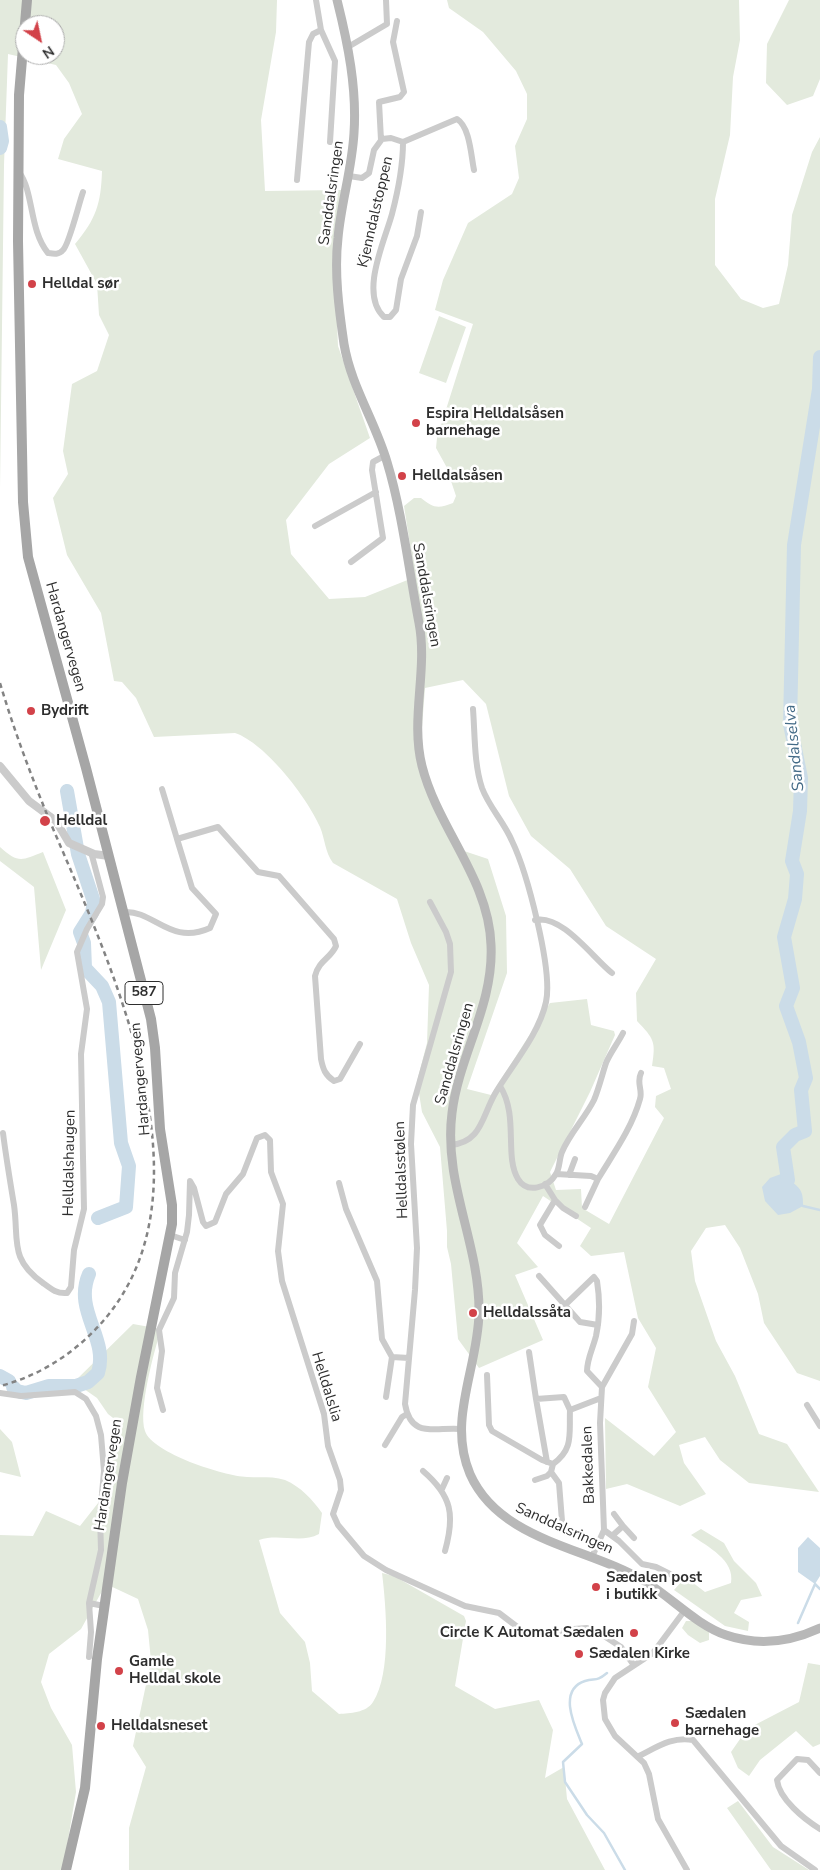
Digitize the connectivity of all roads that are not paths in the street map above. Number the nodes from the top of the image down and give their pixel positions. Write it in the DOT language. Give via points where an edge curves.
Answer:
graph roads {
  1 [pos="27,0"];
  2 [pos="316,0"];
  3 [pos="337,0"];
  4 [pos="386,0"];
  5 [pos="397,21"];
  6 [pos="321,30"];
  7 [pos="348,47"];
  8 [pos="381,140"];
  9 [pos="330,142"];
  10 [pos="403,142"];
  11 [pos="474,170"];
  12 [pos="18,172"];
  13 [pos="348,176"];
  14 [pos="297,180"];
  15 [pos="83,192"];
  16 [pos="421,212"];
  17 [pos="386,456"];
  18 [pos="376,492"];
  19 [pos="315,526"];
  20 [pos="351,562"];
  21 [pos="473,709"];
  22 [pos="0,766"];
  23 [pos="162,789"];
  24 [pos="177,839"];
  25 [pos="106,843"];
  26 [pos="88,851"];
  27 [pos="109,856"];
  28 [pos="430,902"];
  29 [pos="124,912"];
  30 [pos="535,920"];
  31 [pos="612,973"];
  32 [pos="623,1033"];
  33 [pos="360,1044"];
  34 [pos="641,1073"];
  35 [pos="500,1086"];
  36 [pos="3,1132"];
  37 [pos="450,1145"];
  38 [pos="575,1159"];
  39 [pos="556,1174"];
  40 [pos="569,1175"];
  41 [pos="598,1179"];
  42 [pos="339,1183"];
  43 [pos="546,1184"];
  44 [pos="555,1200"];
  45 [pos="585,1207"];
  46 [pos="576,1216"];
  47 [pos="170,1235"];
  48 [pos="185,1240"];
  49 [pos="559,1246"];
  50 [pos="539,1276"];
  51 [pos="566,1304"];
  52 [pos="634,1321"];
  53 [pos="598,1325"];
  54 [pos="529,1352"];
  55 [pos="392,1357"];
  56 [pos="409,1358"];
  57 [pos="487,1375"];
  58 [pos="602,1387"];
  59 [pos="0,1393"];
  60 [pos="386,1397"];
  61 [pos="601,1398"];
  62 [pos="536,1399"];
  63 [pos="808,1405"];
  64 [pos="163,1410"];
  65 [pos="570,1410"];
  66 [pos="407,1414"];
  67 [pos="820,1426"];
  68 [pos="460,1429"];
  69 [pos="385,1445"];
  70 [pos="550,1463"];
  71 [pos="423,1471"];
  72 [pos="551,1472"];
  73 [pos="447,1478"];
  74 [pos="535,1480"];
  75 [pos="442,1489"];
  76 [pos="614,1514"];
  77 [pos="562,1521"];
  78 [pos="623,1526"];
  79 [pos="604,1530"];
  80 [pos="613,1535"];
  81 [pos="634,1538"];
  82 [pos="445,1551"];
  83 [pos="592,1557"];
  84 [pos="674,1576"];
  85 [pos="89,1604"];
  86 [pos="104,1606"];
  87 [pos="685,1610"];
  88 [pos="820,1628"];
  89 [pos="89,1657"];
  90 [pos="634,1664"];
  91 [pos="639,1756"];
  92 [pos="820,1773"];
  93 [pos="820,1828"];
  94 [pos="66,1870"];
  95 [pos="687,1870"];
  96 [pos="815,1870"];
  1 -- 12 [label="main road, Hardangervegen / 587" via="19,95"];
  2 -- 6 [label="street, Sanddalsringen"];
  3 -- 7 [label="main road, Sanddalsringen"];
  4 -- 7 [label="street" via="387,24"];
  5 -- 8 [label="street, Kjenndalstoppen" via="393,42 404,92 400,97 379,102"];
  6 -- 9 [label="street, Sanddalsringen" via="335,61"];
  6 -- 14 [label="street" via="313,34 309,42"];
  7 -- 13 [label="main road, Sanddalsringen" via="355,113"];
  8 -- 10 [label="street, Kjenndalstoppen" via="391,138"];
  8 -- 13 [label="street, Kjenndalstoppen" via="374,150 369,173 362,178"];
  10 -- 11 [label="street, Kjenndalstoppen" via="458,119 466,131"];
  10 -- 16 [label="street, Kjenndalstoppen" via="402,166 392,214 375,273 376,299 384,317 390,317 396,310 401,279 417,236"];
  12 -- 15 [label="street, Hardangervegen" via="25,180 32,215 48,253 64,250"];
  12 -- 25 [label="main road, Hardangervegen / 587" via="19,373 28,557"];
  13 -- 17 [label="main road, Sanddalsringen" via="338,239 337,269 343,334 351,372"];
  17 -- 18 [label="street" via="373,462"];
  17 -- 37 [label="main road, Sanddalsringen" via="422,636 418,734 422,765 428,785 479,891 491,940 489,986 456,1088"];
  18 -- 19 [label="street"];
  18 -- 20 [label="street" via="383,538"];
  21 -- 30 [label="street" via="482,787 520,858"];
  22 -- 26 [label="street" via="29,801 56,821 62,835 73,847"];
  23 -- 24 [label="street"];
  24 -- 29 [label="street" via="192,888 216,914 210,928 185,933 159,925 135,912"];
  24 -- 33 [label="street" via="218,827 258,872 279,876 334,939 336,946 318,967 315,976 321,1059 328,1076 334,1081 340,1079"];
  25 -- 26 [label="street"];
  25 -- 27 [label="main road, Hardangervegen / 587"];
  26 -- 27 [label="street"];
  26 -- 36 [label="street, Helldalshaugen" via="102,897 78,952 87,1009 81,1054 84,1209 68,1293 58,1293 40,1281 20,1257 15,1241 14,1206"];
  27 -- 29 [label="main road, Hardangervegen / 587"];
  28 -- 56 [label="street, Helldalsstølen" via="446,932 451,972 413,1105 411,1144 417,1248"];
  29 -- 47 [label="main road, Hardangervegen / 587" via="151,1019 160,1129 172,1204"];
  30 -- 31 [label="street" via="547,918 564,927"];
  30 -- 35 [label="street" via="547,971 545,1004 539,1021"];
  32 -- 39 [label="street" via="607,1062 594,1100 562,1153"];
  34 -- 41 [label="street" via="638,1081 642,1092 634,1116"];
  35 -- 37 [label="street" via="474,1136 462,1144"];
  35 -- 43 [label="street" via="508,1100 514,1169 518,1178 530,1188"];
  37 -- 68 [label="main road, Sanddalsringen" via="453,1179 475,1262 479,1300 477,1342"];
  38 -- 40 [label="street"];
  39 -- 40 [label="street"];
  39 -- 43 [label="street"];
  40 -- 41 [label="street"];
  41 -- 45 [label="street"];
  42 -- 55 [label="street" via="346,1209 377,1281 382,1339"];
  43 -- 44 [label="street"];
  44 -- 46 [label="street"];
  44 -- 49 [label="street" via="540,1225 544,1234"];
  47 -- 48 [label="street"];
  47 -- 86 [label="main road, Hardangervegen / 587" via="141,1377"];
  48 -- 64 [label="street, Helldalslia" via="175,1273 174,1298 159,1330 162,1351 157,1388"];
  48 -- 90 [label="street, Helldalslia" via="190,1181 203,1222 211,1226 226,1194 247,1167 257,1138 265,1134 268,1136 271,1172 283,1204 278,1251 282,1282 322,1408 328,1446 340,1480 341,1490 333,1514 338,1525 364,1556 386,1570 465,1606 499,1613 533,1636 587,1628 621,1648"];
  50 -- 51 [label="street"];
  51 -- 53 [label="street" via="580,1322"];
  51 -- 53 [label="street" via="594,1277 600,1299"];
  52 -- 58 [label="street, Bakkedalen" via="632,1334"];
  53 -- 58 [label="street" via="587,1371"];
  54 -- 62 [label="street, Bakkedalen"];
  55 -- 56 [label="street"];
  55 -- 60 [label="street"];
  56 -- 66 [label="street, Helldalsstølen"];
  57 -- 70 [label="street" via="492,1431"];
  58 -- 61 [label="street, Bakkedalen"];
  59 -- 85 [label="street" via="22,1396 75,1392 86,1399 96,1416 104,1471 101,1550"];
  61 -- 65 [label="street, Bakkedalen"];
  61 -- 79 [label="street, Bakkedalen"];
  62 -- 65 [label="street, Bakkedalen" via="564,1397"];
  62 -- 70 [label="street, Bakkedalen"];
  63 -- 67 [label="street"];
  65 -- 70 [label="street, Bakkedalen" via="569,1446 562,1457"];
  66 -- 68 [label="street" via="418,1427"];
  66 -- 69 [label="street"];
  68 -- 83 [label="main road, Sanddalsringen" via="470,1474 481,1494 496,1510 524,1529"];
  70 -- 72 [label="street, Bakkedalen"];
  71 -- 75 [label="street"];
  72 -- 74 [label="street"];
  72 -- 77 [label="street, Bakkedalen" via="559,1483"];
  73 -- 75 [label="street"];
  75 -- 82 [label="street" via="451,1519"];
  76 -- 78 [label="street"];
  78 -- 80 [label="street"];
  78 -- 81 [label="street"];
  79 -- 80 [label="street"];
  79 -- 83 [label="street, Bakkedalen"];
  80 -- 84 [label="street" via="642,1564"];
  83 -- 87 [label="main road, Sanddalsringen" via="643,1580"];
  85 -- 86 [label="street"];
  85 -- 89 [label="street"];
  86 -- 94 [label="main road, Hardangervegen / 587" via="86,1788"];
  87 -- 88 [label="main road, Sanddalsringen" via="722,1634 743,1640 780,1640"];
  87 -- 90 [label="street" via="653,1653"];
  90 -- 91 [label="street" via="609,1686 603,1708 605,1719 616,1736"];
  91 -- 95 [label="street" via="649,1774 658,1819"];
  91 -- 96 [label="street" via="677,1738 693,1740 776,1841"];
  92 -- 93 [label="street" via="808,1760 797,1759 776,1780 792,1805"];
}
